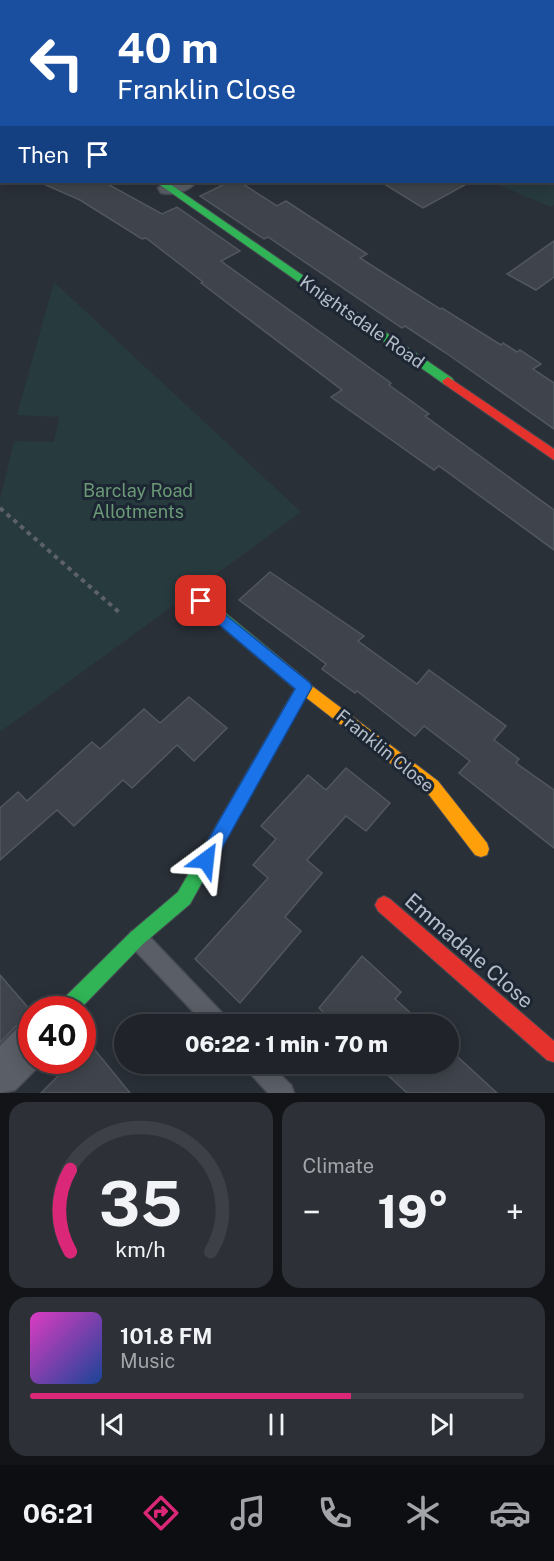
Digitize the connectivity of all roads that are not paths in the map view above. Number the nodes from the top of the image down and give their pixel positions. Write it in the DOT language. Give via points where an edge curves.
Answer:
graph roads {
  1 [pos="172,184"];
  2 [pos="554,455"];
  3 [pos="201,601"];
  4 [pos="304,687"];
  5 [pos="482,849"];
  6 [pos="384,905"];
  7 [pos="137,938"];
  8 [pos="80,996"];
  9 [pos="209,1014"];
  10 [pos="554,1053"];
  11 [pos="18,1058"];
  12 [pos="265,1074"];
  13 [pos="0,1075"];
  14 [pos="283,1093"];
  1 -- 2 [label="street, Knightsdale Road"];
  3 -- 4 [label="street, Franklin Close"];
  4 -- 5 [label="street, Franklin Close" via="432,786"];
  4 -- 7 [label="street" via="184,898"];
  6 -- 10 [label="street, Emmadale Close"];
  7 -- 8 [label="street"];
  7 -- 9 [label="lane"];
  11 -- 13 [label="street"];
  12 -- 14 [label="lane"];
}
